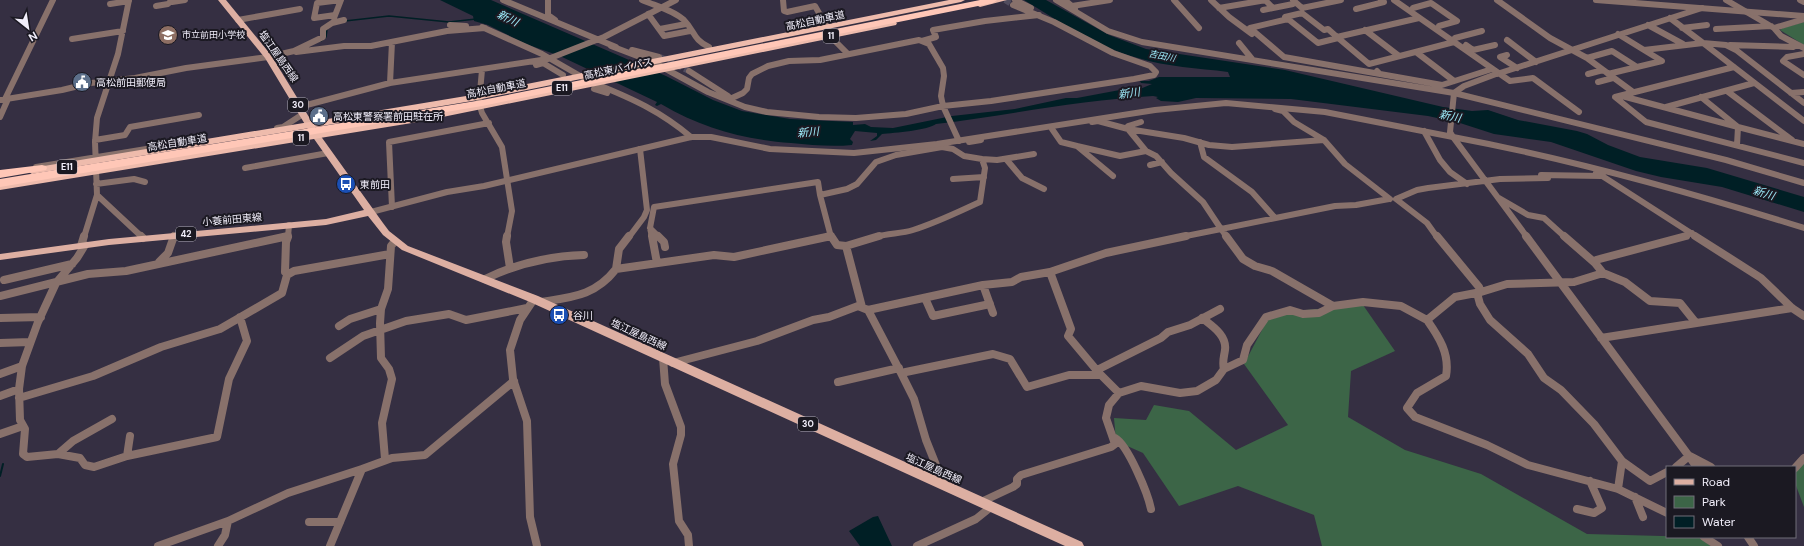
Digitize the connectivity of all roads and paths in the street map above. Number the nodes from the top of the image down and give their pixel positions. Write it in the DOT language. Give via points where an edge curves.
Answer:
graph roads {
  1 [pos="53,0"];
  2 [pos="129,0"];
  3 [pos="185,0"];
  4 [pos="222,0"];
  5 [pos="341,0"];
  6 [pos="503,0"];
  7 [pos="548,0"];
  8 [pos="642,0"];
  9 [pos="676,0"];
  10 [pos="783,0"];
  11 [pos="961,0"];
  12 [pos="972,0"];
  13 [pos="993,0"];
  14 [pos="1003,0"];
  15 [pos="1056,0"];
  16 [pos="1110,0"];
  17 [pos="1174,0"];
  18 [pos="1212,0"];
  19 [pos="1266,0"];
  20 [pos="1341,0"];
  21 [pos="1381,0"];
  22 [pos="1394,0"];
  23 [pos="1402,0"];
  24 [pos="1497,0"];
  25 [pos="1596,0"];
  26 [pos="1640,0"];
  27 [pos="1726,0"];
  28 [pos="1801,0"];
  29 [pos="172,1"];
  30 [pos="1068,1"];
  31 [pos="1293,2"];
  32 [pos="1322,2"];
  33 [pos="1804,2"];
  34 [pos="1014,3"];
  35 [pos="110,4"];
  36 [pos="1646,4"];
  37 [pos="156,6"];
  38 [pos="1072,6"];
  39 [pos="658,8"];
  40 [pos="1219,8"];
  41 [pos="1273,8"];
  42 [pos="1413,8"];
  43 [pos="1702,8"];
  44 [pos="300,9"];
  45 [pos="1356,9"];
  46 [pos="1263,10"];
  47 [pos="1748,12"];
  48 [pos="648,14"];
  49 [pos="1039,15"];
  50 [pos="335,16"];
  51 [pos="1419,18"];
  52 [pos="1670,18"];
  53 [pos="1804,18"];
  54 [pos="1288,19"];
  55 [pos="238,20"];
  56 [pos="344,20"];
  57 [pos="1091,21"];
  58 [pos="1054,22"];
  59 [pos="332,23"];
  60 [pos="556,23"];
  61 [pos="686,24"];
  62 [pos="450,25"];
  63 [pos="1648,25"];
  64 [pos="1707,25"];
  65 [pos="1439,26"];
  66 [pos="827,27"];
  67 [pos="1772,27"];
  68 [pos="485,28"];
  69 [pos="1199,28"];
  70 [pos="1682,28"];
  71 [pos="660,29"];
  72 [pos="1716,29"];
  73 [pos="1365,30"];
  74 [pos="123,31"];
  75 [pos="690,31"];
  76 [pos="1482,32"];
  77 [pos="1618,34"];
  78 [pos="833,36"];
  79 [pos="1338,38"];
  80 [pos="72,39"];
  81 [pos="596,40"];
  82 [pos="1455,40"];
  83 [pos="1508,40"];
  84 [pos="922,41"];
  85 [pos="392,42"];
  86 [pos="1703,42"];
  87 [pos="1239,43"];
  88 [pos="1683,44"];
  89 [pos="1495,45"];
  90 [pos="1797,45"];
  91 [pos="1728,46"];
  92 [pos="710,47"];
  93 [pos="1804,48"];
  94 [pos="1572,50"];
  95 [pos="1644,50"];
  96 [pos="294,51"];
  97 [pos="1416,52"];
  98 [pos="848,54"];
  99 [pos="1804,54"];
  100 [pos="1507,55"];
  101 [pos="268,56"];
  102 [pos="1399,56"];
  103 [pos="550,58"];
  104 [pos="1587,58"];
  105 [pos="1252,59"];
  106 [pos="653,61"];
  107 [pos="1536,62"];
  108 [pos="1369,64"];
  109 [pos="508,66"];
  110 [pos="1293,66"];
  111 [pos="1637,67"];
  112 [pos="1734,67"];
  113 [pos="1517,68"];
  114 [pos="482,70"];
  115 [pos="663,70"];
  116 [pos="1603,70"];
  117 [pos="689,71"];
  118 [pos="1496,72"];
  119 [pos="1380,74"];
  120 [pos="1588,74"];
  121 [pos="563,75"];
  122 [pos="1804,75"];
  123 [pos="585,76"];
  124 [pos="1611,76"];
  125 [pos="110,80"];
  126 [pos="1454,81"];
  127 [pos="1598,82"];
  128 [pos="390,83"];
  129 [pos="1754,83"];
  130 [pos="597,85"];
  131 [pos="1727,91"];
  132 [pos="1633,92"];
  133 [pos="1804,92"];
  134 [pos="1791,93"];
  135 [pos="1454,94"];
  136 [pos="1620,96"];
  137 [pos="479,97"];
  138 [pos="1701,97"];
  139 [pos="732,98"];
  140 [pos="4,100"];
  141 [pos="1804,103"];
  142 [pos="1270,105"];
  143 [pos="480,107"];
  144 [pos="745,107"];
  145 [pos="1664,107"];
  146 [pos="943,108"];
  147 [pos="301,111"];
  148 [pos="1579,112"];
  149 [pos="199,115"];
  150 [pos="0,117"];
  151 [pos="1804,121"];
  152 [pos="1141,122"];
  153 [pos="489,123"];
  154 [pos="310,126"];
  155 [pos="1738,126"];
  156 [pos="1052,129"];
  157 [pos="1128,129"];
  158 [pos="1424,131"];
  159 [pos="1452,135"];
  160 [pos="316,136"];
  161 [pos="690,137"];
  162 [pos="959,139"];
  163 [pos="95,140"];
  164 [pos="1324,140"];
  165 [pos="969,142"];
  166 [pos="1200,142"];
  167 [pos="1795,142"];
  168 [pos="1804,144"];
  169 [pos="1737,145"];
  170 [pos="1077,146"];
  171 [pos="640,149"];
  172 [pos="1146,151"];
  173 [pos="328,153"];
  174 [pos="1034,154"];
  175 [pos="96,159"];
  176 [pos="131,159"];
  177 [pos="982,159"];
  178 [pos="1006,159"];
  179 [pos="1162,162"];
  180 [pos="1804,163"];
  181 [pos="1150,165"];
  182 [pos="245,168"];
  183 [pos="1592,169"];
  184 [pos="96,171"];
  185 [pos="0,175"];
  186 [pos="1113,176"];
  187 [pos="1603,176"];
  188 [pos="984,177"];
  189 [pos="1548,178"];
  190 [pos="953,179"];
  191 [pos="507,180"];
  192 [pos="1484,180"];
  193 [pos="145,182"];
  194 [pos="0,183"];
  195 [pos="1804,183"];
  196 [pos="96,184"];
  197 [pos="1467,184"];
  198 [pos="0,188"];
  199 [pos="1044,190"];
  200 [pos="97,195"];
  201 [pos="820,195"];
  202 [pos="1497,197"];
  203 [pos="1393,199"];
  204 [pos="392,207"];
  205 [pos="647,210"];
  206 [pos="371,212"];
  207 [pos="1275,218"];
  208 [pos="289,225"];
  209 [pos="650,228"];
  210 [pos="1804,228"];
  211 [pos="1221,229"];
  212 [pos="1692,233"];
  213 [pos="174,235"];
  214 [pos="831,236"];
  215 [pos="288,237"];
  216 [pos="143,238"];
  217 [pos="395,241"];
  218 [pos="83,245"];
  219 [pos="846,246"];
  220 [pos="665,247"];
  221 [pos="390,254"];
  222 [pos="584,255"];
  223 [pos="0,257"];
  224 [pos="157,263"];
  225 [pos="657,263"];
  226 [pos="1595,263"];
  227 [pos="72,264"];
  228 [pos="510,268"];
  229 [pos="616,269"];
  230 [pos="1050,272"];
  231 [pos="290,273"];
  232 [pos="1603,273"];
  233 [pos="485,279"];
  234 [pos="4,280"];
  235 [pos="1559,281"];
  236 [pos="56,283"];
  237 [pos="983,285"];
  238 [pos="1479,293"];
  239 [pos="0,296"];
  240 [pos="925,298"];
  241 [pos="534,303"];
  242 [pos="990,304"];
  243 [pos="1333,306"];
  244 [pos="1792,308"];
  245 [pos="380,309"];
  246 [pos="865,309"];
  247 [pos="1220,309"];
  248 [pos="993,313"];
  249 [pos="1804,316"];
  250 [pos="41,317"];
  251 [pos="0,318"];
  252 [pos="1202,318"];
  253 [pos="241,320"];
  254 [pos="1427,320"];
  255 [pos="1696,323"];
  256 [pos="339,326"];
  257 [pos="380,331"];
  258 [pos="1601,338"];
  259 [pos="30,342"];
  260 [pos="0,343"];
  261 [pos="330,358"];
  262 [pos="668,360"];
  263 [pos="22,366"];
  264 [pos="1224,369"];
  265 [pos="900,371"];
  266 [pos="1099,372"];
  267 [pos="0,374"];
  268 [pos="514,382"];
  269 [pos="838,382"];
  270 [pos="19,389"];
  271 [pos="1119,393"];
  272 [pos="0,396"];
  273 [pos="19,398"];
  274 [pos="112,419"];
  275 [pos="23,426"];
  276 [pos="0,434"];
  277 [pos="130,436"];
  278 [pos="1115,438"];
  279 [pos="58,454"];
  280 [pos="1688,455"];
  281 [pos="127,456"];
  282 [pos="1804,458"];
  283 [pos="385,459"];
  284 [pos="1622,461"];
  285 [pos="1677,466"];
  286 [pos="1696,466"];
  287 [pos="1709,466"];
  288 [pos="1796,467"];
  289 [pos="362,469"];
  290 [pos="1666,473"];
  291 [pos="1590,481"];
  292 [pos="944,485"];
  293 [pos="1618,489"];
  294 [pos="1635,497"];
  295 [pos="986,505"];
  296 [pos="1151,509"];
  297 [pos="1577,510"];
  298 [pos="1666,512"];
  299 [pos="1643,517"];
  300 [pos="228,522"];
  301 [pos="309,522"];
  302 [pos="340,522"];
  303 [pos="1706,538"];
  304 [pos="158,546"];
  305 [pos="218,546"];
  306 [pos="330,546"];
  307 [pos="537,546"];
  308 [pos="688,546"];
  309 [pos="917,546"];
  310 [pos="1078,546"];
  311 [pos="1718,546"];
  1 -- 140 [label="street"];
  2 -- 35 [label="street"];
  2 -- 74 [label="street"];
  3 -- 29 [label="street"];
  4 -- 55 [label="main road, 塩江屋島西線 / 30"];
  5 -- 50 [label="street"];
  5 -- 50 [label="street" via="317,3 314,18"];
  6 -- 60 [label="street"];
  7 -- 60 [label="street" via="548,15"];
  8 -- 39 [label="street"];
  9 -- 39 [label="street"];
  10 -- 66 [label="street" via="784,10 787,12 815,6"];
  11 -- 66 [label="highway, 高松東バイパス / 11"];
  12 -- 176 [label="highway, 高松自動車道 / E11" via="480,99"];
  13 -- 176 [label="highway, 高松自動車道 / E11" via="468,106"];
  14 -- 78 [label="highway, 高松東バイパス / 11"];
  15 -- 57 [label="street"];
  16 -- 38 [label="street"];
  17 -- 69 [label="street"];
  18 -- 40 [label="street"];
  19 -- 40 [label="street"];
  19 -- 41 [label="street"];
  20 -- 32 [label="street"];
  21 -- 45 [label="street" via="1384,2"];
  22 -- 51 [label="street"];
  23 -- 42 [label="street"];
  24 -- 94 [label="street" via="1550,38"];
  25 -- 36 [label="street"];
  26 -- 36 [label="street"];
  27 -- 47 [label="street"];
  28 -- 33 [label="street"];
  29 -- 37 [label="street"];
  30 -- 38 [label="street"];
  31 -- 32 [label="street" via="1302,8"];
  31 -- 41 [label="street"];
  34 -- 49 [label="street"];
  34 -- 58 [label="street"];
  36 -- 43 [label="street"];
  38 -- 57 [label="street"];
  39 -- 48 [label="street"];
  39 -- 61 [label="street" via="679,17"];
  40 -- 110 [label="street" via="1279,59"];
  41 -- 46 [label="street"];
  42 -- 65 [label="street"];
  42 -- 65 [label="street" via="1431,3 1457,21"];
  43 -- 47 [label="street"];
  43 -- 52 [label="street"];
  44 -- 55 [label="street"];
  47 -- 53 [label="street"];
  47 -- 67 [label="street"];
  48 -- 71 [label="street"];
  48 -- 81 [label="street"];
  49 -- 58 [label="street"];
  49 -- 84 [label="street" via="933,30 936,37"];
  50 -- 59 [label="street"];
  51 -- 73 [label="street"];
  51 -- 82 [label="street"];
  52 -- 63 [label="street"];
  52 -- 70 [label="street"];
  53 -- 67 [label="street"];
  54 -- 79 [label="street" via="1318,44"];
  54 -- 79 [label="street" via="1286,17 1302,12"];
  54 -- 119 [label="street" via="1250,28 1284,57"];
  55 -- 101 [label="main road, 塩江屋島西線 / 30"];
  56 -- 59 [label="street"];
  57 -- 105 [label="street" via="1108,31 1142,42"];
  58 -- 146 [label="street" via="1113,53 1150,66 1156,72 1154,75 1134,79"];
  59 -- 96 [label="street" via="323,29 323,37"];
  60 -- 81 [label="street"];
  61 -- 71 [label="street"];
  61 -- 75 [label="street"];
  62 -- 68 [label="street"];
  63 -- 77 [label="street"];
  63 -- 88 [label="street"];
  64 -- 70 [label="street"];
  65 -- 82 [label="street"];
  66 -- 78 [label="street"];
  66 -- 106 [label="highway, 高松東バイパス / 11"];
  67 -- 72 [label="street"];
  67 -- 90 [label="street" via="1781,36"];
  68 -- 85 [label="street" via="442,32"];
  68 -- 103 [label="street"];
  70 -- 86 [label="street"];
  71 -- 75 [label="street" via="664,36"];
  73 -- 79 [label="street"];
  73 -- 102 [label="street"];
  74 -- 80 [label="street"];
  74 -- 125 [label="street"];
  75 -- 92 [label="street" via="700,44"];
  76 -- 82 [label="street"];
  77 -- 94 [label="street"];
  77 -- 95 [label="street"];
  78 -- 98 [label="street"];
  78 -- 115 [label="highway, 高松東バイパス / 11"];
  79 -- 108 [label="street"];
  81 -- 103 [label="street"];
  81 -- 106 [label="street"];
  82 -- 89 [label="street" via="1473,50"];
  82 -- 97 [label="street"];
  82 -- 118 [label="street"];
  83 -- 107 [label="street"];
  84 -- 98 [label="street"];
  84 -- 146 [label="street" via="929,44 943,68"];
  85 -- 96 [label="street" via="299,53"];
  85 -- 128 [label="street"];
  86 -- 88 [label="street"];
  86 -- 91 [label="street"];
  86 -- 112 [label="street"];
  87 -- 105 [label="street"];
  88 -- 95 [label="street"];
  90 -- 91 [label="street"];
  90 -- 93 [label="street"];
  91 -- 134 [label="street" via="1743,54"];
  94 -- 104 [label="street"];
  94 -- 107 [label="street"];
  95 -- 111 [label="street" via="1662,61"];
  96 -- 101 [label="street"];
  97 -- 102 [label="street"];
  97 -- 126 [label="street"];
  98 -- 139 [label="street" via="768,66 752,74 748,90"];
  99 -- 122 [label="street" via="1787,56 1783,61"];
  100 -- 113 [label="street" via="1500,57"];
  101 -- 125 [label="street"];
  101 -- 147 [label="main road, 塩江屋島西線 / 30"];
  102 -- 108 [label="street"];
  103 -- 109 [label="street"];
  103 -- 123 [label="street"];
  104 -- 111 [label="street" via="1612,51"];
  104 -- 116 [label="street"];
  105 -- 110 [label="street"];
  106 -- 115 [label="street"];
  106 -- 123 [label="highway, 高松東バイパス / 11"];
  107 -- 113 [label="street"];
  108 -- 119 [label="street"];
  109 -- 114 [label="street"];
  109 -- 121 [label="street" via="519,68 543,63"];
  110 -- 135 [label="street"];
  111 -- 124 [label="street"];
  112 -- 129 [label="street"];
  112 -- 132 [label="street"];
  113 -- 118 [label="street"];
  114 -- 128 [label="street"];
  114 -- 137 [label="street"];
  115 -- 130 [label="highway, 高松東バイパス / 11"];
  115 -- 144 [label="street"];
  116 -- 120 [label="street"];
  116 -- 124 [label="street"];
  117 -- 139 [label="street"];
  118 -- 126 [label="street"];
  118 -- 135 [label="street" via="1464,86"];
  118 -- 148 [label="street" via="1510,81 1533,78"];
  119 -- 126 [label="street" via="1442,85"];
  123 -- 137 [label="highway, 高松東バイパス / 11"];
  124 -- 127 [label="street"];
  124 -- 132 [label="street"];
  125 -- 140 [label="street"];
  125 -- 163 [label="street" via="97,118"];
  128 -- 147 [label="street"];
  129 -- 131 [label="street"];
  129 -- 151 [label="street"];
  130 -- 143 [label="highway, 高松東バイパス / 11"];
  130 -- 161 [label="street" via="644,104 672,121"];
  131 -- 138 [label="street"];
  131 -- 167 [label="street"];
  132 -- 136 [label="street"];
  133 -- 134 [label="street"];
  134 -- 141 [label="street"];
  135 -- 159 [label="street"];
  135 -- 195 [label="street" via="1726,160"];
  136 -- 145 [label="street"];
  136 -- 169 [label="street" via="1614,97 1646,122"];
  137 -- 143 [label="street"];
  137 -- 154 [label="highway, 高松東バイパス / 11"];
  138 -- 145 [label="street"];
  138 -- 155 [label="street"];
  139 -- 144 [label="street"];
  140 -- 150 [label="street"];
  142 -- 158 [label="street" via="1325,112"];
  142 -- 162 [label="street" via="1191,105"];
  142 -- 164 [label="street" via="1283,111 1294,122"];
  143 -- 153 [label="street"];
  143 -- 160 [label="highway, 高松東バイパス / 11"];
  144 -- 146 [label="street" via="794,115 856,118"];
  145 -- 155 [label="street"];
  146 -- 162 [label="street"];
  147 -- 154 [label="main road, 塩江屋島西線 / 30"];
  147 -- 175 [label="street" via="283,127"];
  149 -- 163 [label="street" via="130,127 125,135"];
  152 -- 157 [label="street" via="1128,126"];
  153 -- 191 [label="street" via="500,140"];
  153 -- 204 [label="street" via="389,142"];
  154 -- 160 [label="main road, 塩江屋島西線 / 30"];
  154 -- 175 [label="highway, 高松東バイパス / 11"];
  155 -- 167 [label="street"];
  155 -- 169 [label="street"];
  156 -- 157 [label="street" via="1098,121"];
  156 -- 165 [label="street"];
  156 -- 170 [label="street" via="1061,142"];
  157 -- 166 [label="street"];
  157 -- 172 [label="street"];
  158 -- 159 [label="street"];
  158 -- 197 [label="street" via="1440,160"];
  159 -- 183 [label="street"];
  159 -- 192 [label="street"];
  160 -- 173 [label="main road, 塩江屋島西線 / 30"];
  160 -- 184 [label="highway, 高松東バイパス / 11"];
  161 -- 162 [label="street" via="711,137 770,149 824,153 892,150"];
  161 -- 171 [label="street"];
  163 -- 175 [label="street"];
  164 -- 166 [label="street" via="1249,147 1209,145"];
  164 -- 203 [label="street" via="1360,177"];
  166 -- 207 [label="street" via="1204,157 1252,192"];
  167 -- 168 [label="street"];
  169 -- 180 [label="street"];
  170 -- 172 [label="street" via="1120,156"];
  170 -- 186 [label="street"];
  171 -- 191 [label="street"];
  171 -- 205 [label="street"];
  172 -- 179 [label="street"];
  173 -- 182 [label="street"];
  173 -- 206 [label="main road, 塩江屋島西線 / 30"];
  174 -- 178 [label="street"];
  175 -- 184 [label="street"];
  175 -- 185 [label="highway, 高松東バイパス / 11"];
  176 -- 185 [label="highway, 高松自動車道 / E11"];
  176 -- 194 [label="highway, 高松自動車道 / E11"];
  176 -- 198 [label="highway"];
  177 -- 178 [label="street"];
  177 -- 188 [label="street"];
  177 -- 201 [label="street" via="964,156 942,147 896,155 876,162 857,184"];
  178 -- 199 [label="street" via="1022,178"];
  179 -- 181 [label="street"];
  179 -- 211 [label="street" via="1203,202"];
  183 -- 187 [label="street"];
  183 -- 210 [label="street" via="1738,207"];
  184 -- 196 [label="street"];
  184 -- 198 [label="highway, 高松東バイパス / 11"];
  187 -- 192 [label="street" via="1551,174 1525,177 1498,176"];
  187 -- 212 [label="street"];
  188 -- 190 [label="street"];
  188 -- 219 [label="street" via="980,202 940,221 911,231 888,233"];
  189 -- 192 [label="street"];
  191 -- 204 [label="street" via="447,192"];
  191 -- 228 [label="street" via="512,211 506,242"];
  192 -- 197 [label="street"];
  192 -- 202 [label="street"];
  193 -- 196 [label="street" via="134,179"];
  196 -- 200 [label="street"];
  197 -- 203 [label="street" via="1417,190"];
  200 -- 216 [label="street"];
  200 -- 218 [label="street"];
  201 -- 209 [label="street" via="818,182 654,208"];
  201 -- 214 [label="street"];
  202 -- 226 [label="street" via="1528,215 1544,218"];
  202 -- 235 [label="street"];
  203 -- 207 [label="street" via="1335,206"];
  203 -- 238 [label="street" via="1427,223 1479,287"];
  204 -- 206 [label="street"];
  205 -- 209 [label="street" via="647,225"];
  205 -- 229 [label="street" via="619,249"];
  206 -- 208 [label="main road, 小蓑前田東線 / 42" via="337,221"];
  206 -- 217 [label="main road, 塩江屋島西線 / 30"];
  207 -- 211 [label="street"];
  208 -- 213 [label="main road, 小蓑前田東線 / 42"];
  208 -- 215 [label="street"];
  209 -- 220 [label="street" via="664,242"];
  209 -- 225 [label="street"];
  211 -- 230 [label="street" via="1106,253"];
  211 -- 243 [label="street" via="1243,259 1272,271"];
  212 -- 226 [label="street" via="1596,260"];
  212 -- 244 [label="street" via="1761,278"];
  213 -- 216 [label="main road, 小蓑前田東線 / 42"];
  213 -- 224 [label="street" via="168,253"];
  214 -- 219 [label="street" via="837,245"];
  214 -- 225 [label="street" via="734,257 714,255"];
  215 -- 224 [label="street"];
  215 -- 231 [label="street" via="285,272"];
  216 -- 218 [label="main road, 小蓑前田東線 / 42"];
  217 -- 221 [label="street"];
  217 -- 233 [label="main road, 塩江屋島西線 / 30" via="418,253"];
  218 -- 223 [label="main road, 小蓑前田東線 / 42"];
  218 -- 227 [label="street"];
  219 -- 246 [label="street"];
  221 -- 231 [label="street"];
  221 -- 245 [label="street" via="387,292"];
  222 -- 228 [label="street" via="569,255"];
  224 -- 236 [label="street" via="126,271 88,274"];
  225 -- 229 [label="street"];
  226 -- 232 [label="street"];
  227 -- 234 [label="street" via="47,272"];
  227 -- 236 [label="street"];
  228 -- 233 [label="street"];
  229 -- 241 [label="street" via="604,284 590,292 576,297"];
  230 -- 237 [label="street" via="1021,277 1012,282"];
  230 -- 266 [label="street" via="1071,329 1068,336"];
  231 -- 253 [label="street" via="282,292"];
  232 -- 235 [label="street" via="1585,280"];
  232 -- 255 [label="street" via="1625,282 1650,300 1680,302"];
  233 -- 241 [label="main road, 塩江屋島西線 / 30"];
  235 -- 238 [label="street" via="1507,284"];
  235 -- 258 [label="street"];
  236 -- 239 [label="street"];
  236 -- 250 [label="street"];
  237 -- 240 [label="street"];
  237 -- 242 [label="street"];
  238 -- 254 [label="street" via="1455,297"];
  238 -- 284 [label="street" via="1480,304 1490,320 1528,354 1544,378 1561,390 1594,424"];
  240 -- 242 [label="street" via="933,316"];
  240 -- 246 [label="street"];
  241 -- 257 [label="street" via="466,320 449,314 422,318"];
  241 -- 262 [label="main road, 塩江屋島西線 / 30"];
  241 -- 268 [label="street" via="517,326 510,350"];
  242 -- 248 [label="street"];
  243 -- 254 [label="street" via="1363,302 1401,306"];
  243 -- 264 [label="street" via="1319,313 1303,314 1290,310 1266,317 1247,345 1243,360"];
  244 -- 249 [label="street"];
  244 -- 255 [label="street"];
  245 -- 256 [label="street" via="350,319"];
  245 -- 257 [label="street"];
  246 -- 262 [label="street" via="850,308 757,341"];
  246 -- 265 [label="street"];
  247 -- 252 [label="street"];
  250 -- 251 [label="street"];
  250 -- 259 [label="street"];
  252 -- 264 [label="street" via="1222,336 1225,349 1221,359"];
  252 -- 266 [label="street" via="1168,332"];
  253 -- 273 [label="street" via="162,347 92,376"];
  253 -- 281 [label="street" via="247,341 229,378 218,437"];
  254 -- 291 [label="street" via="1437,333 1449,367 1446,376 1416,394 1408,402 1407,408 1410,413 1528,465"];
  255 -- 258 [label="street"];
  257 -- 261 [label="street" via="363,336"];
  257 -- 283 [label="street" via="381,358 392,379 382,423"];
  258 -- 280 [label="street"];
  259 -- 260 [label="street"];
  259 -- 263 [label="street"];
  262 -- 292 [label="main road, 塩江屋島西線 / 30"];
  262 -- 308 [label="street" via="665,384 681,427 673,464 679,521 688,535"];
  263 -- 267 [label="street"];
  263 -- 270 [label="street"];
  264 -- 271 [label="street" via="1216,380 1198,391 1180,393 1141,386 1127,388"];
  265 -- 266 [label="street" via="993,354 1010,359 1027,388 1069,375"];
  265 -- 269 [label="street"];
  265 -- 292 [label="street" via="914,399 926,440"];
  266 -- 271 [label="street"];
  268 -- 283 [label="street" via="425,455 412,459"];
  268 -- 307 [label="street" via="527,421 530,517"];
  270 -- 272 [label="street"];
  270 -- 273 [label="street"];
  271 -- 278 [label="street" via="1109,405 1106,418"];
  273 -- 275 [label="street" via="20,420"];
  274 -- 279 [label="street" via="73,441"];
  275 -- 276 [label="street"];
  275 -- 279 [label="street" via="25,455"];
  277 -- 281 [label="street"];
  278 -- 295 [label="street" via="1115,444 1111,447 1021,475 1017,479 1017,484"];
  278 -- 296 [label="street" via="1120,440 1144,482"];
  279 -- 281 [label="street" via="80,458 85,465 94,467"];
  280 -- 285 [label="street"];
  280 -- 286 [label="street"];
  280 -- 287 [label="street"];
  282 -- 288 [label="street"];
  283 -- 289 [label="street"];
  284 -- 290 [label="street" via="1650,481"];
  284 -- 293 [label="street"];
  289 -- 300 [label="street" via="288,493"];
  289 -- 302 [label="street"];
  291 -- 293 [label="street"];
  291 -- 297 [label="street" via="1602,508 1594,513"];
  292 -- 295 [label="main road, 塩江屋島西線 / 30"];
  293 -- 294 [label="street"];
  294 -- 298 [label="street"];
  294 -- 299 [label="street"];
  295 -- 309 [label="street" via="976,519"];
  295 -- 310 [label="main road, 塩江屋島西線 / 30"];
  300 -- 304 [label="street"];
  300 -- 305 [label="street" via="225,535"];
  301 -- 302 [label="street"];
  302 -- 306 [label="street"];
  303 -- 311 [label="street"];
}
